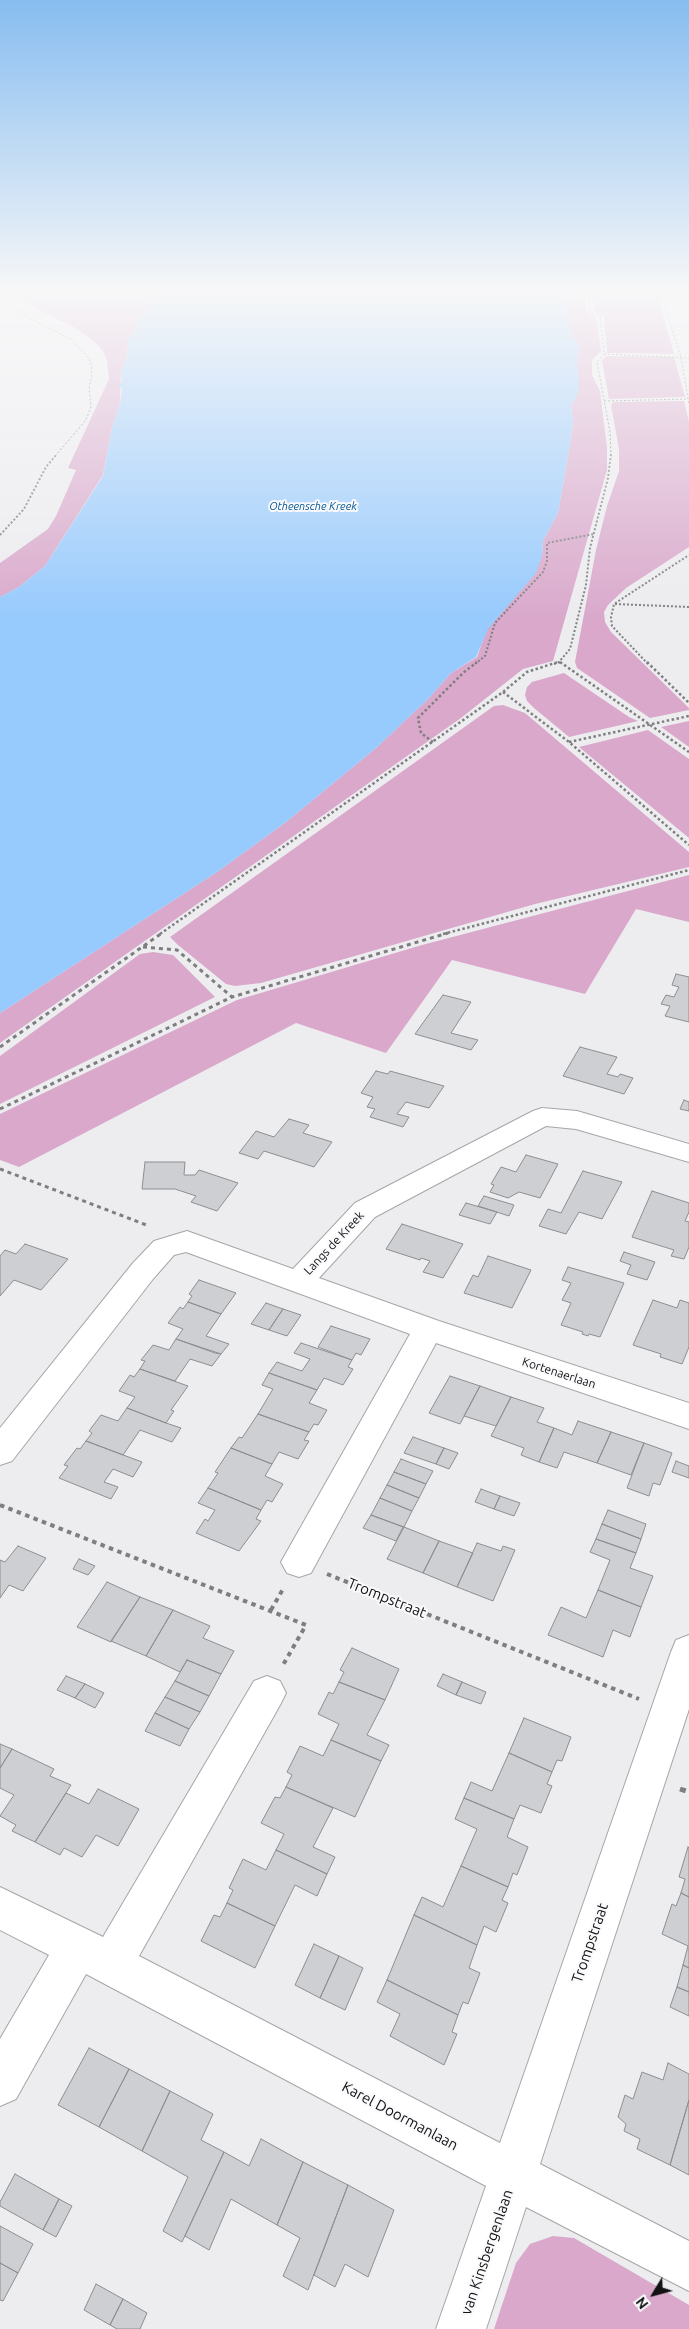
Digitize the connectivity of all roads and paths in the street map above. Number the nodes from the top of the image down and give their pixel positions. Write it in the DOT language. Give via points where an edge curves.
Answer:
graph roads {
  1 [pos="604,401"];
  2 [pos="90,402"];
  3 [pos="0,534"];
  4 [pos="594,534"];
  5 [pos="689,555"];
  6 [pos="614,604"];
  7 [pos="689,607"];
  8 [pos="559,662"];
  9 [pos="503,692"];
  10 [pos="689,702"];
  11 [pos="689,716"];
  12 [pos="650,724"];
  13 [pos="433,742"];
  14 [pos="569,742"];
  15 [pos="689,752"];
  16 [pos="689,845"];
  17 [pos="689,870"];
  18 [pos="142,946"];
  19 [pos="232,997"];
  20 [pos="0,1047"];
  21 [pos="0,1109"];
  22 [pos="689,1153"];
  23 [pos="0,1169"];
  24 [pos="187,1240"];
  25 [pos="298,1282"];
  26 [pos="428,1329"];
  27 [pos="689,1416"];
  28 [pos="0,1452"];
  29 [pos="0,1505"];
  30 [pos="299,1562"];
  31 [pos="689,1652"];
  32 [pos="267,1693"];
  33 [pos="670,1712"];
  34 [pos="0,1908"];
  35 [pos="94,1956"];
  36 [pos="0,2083"];
  37 [pos="513,2175"];
  38 [pos="689,2267"];
  39 [pos="461,2329"];
  1 -- 4 [label="path" via="611,454"];
  2 -- 3 [label="path" via="86,420 46,467 24,509"];
  4 -- 8 [label="path" via="586,585 570,649"];
  4 -- 13 [label="path" via="547,542 547,561 543,572 495,623 485,656 418,718 421,733"];
  5 -- 6 [label="path"];
  6 -- 7 [label="path"];
  6 -- 10 [label="path" via="612,626"];
  8 -- 9 [label="path" via="527,672"];
  8 -- 12 [label="path"];
  9 -- 13 [label="path"];
  9 -- 14 [label="path"];
  11 -- 12 [label="path"];
  12 -- 14 [label="path"];
  12 -- 15 [label="path"];
  13 -- 18 [label="path"];
  14 -- 16 [label="path"];
  17 -- 19 [label="path" via="417,941"];
  18 -- 19 [label="path" via="177,950"];
  18 -- 20 [label="path"];
  19 -- 21 [label="path"];
  22 -- 25 [label="street, Langs de Kreek" via="577,1120 542,1117 365,1210"];
  23 -- 24 [label="path"];
  24 -- 25 [label="street, Langs de Kreek"];
  24 -- 28 [label="street" via="164,1248 143,1271"];
  25 -- 26 [label="street, Kortenaerlaan"];
  26 -- 27 [label="street, Kortenaerlaan"];
  26 -- 30 [label="street"];
  29 -- 32 [label="path" via="306,1625"];
  30 -- 33 [label="path, Trompstraat"];
  31 -- 33 [label="street, Trompstraat"];
  32 -- 35 [label="street"];
  33 -- 37 [label="street, Trompstraat"];
  34 -- 35 [label="street, Karel Doormanlaan"];
  35 -- 36 [label="street"];
  35 -- 37 [label="street, Karel Doormanlaan"];
  37 -- 38 [label="street, Karel Doormanlaan"];
  37 -- 39 [label="street, van Kinsbergenlaan"];
}
